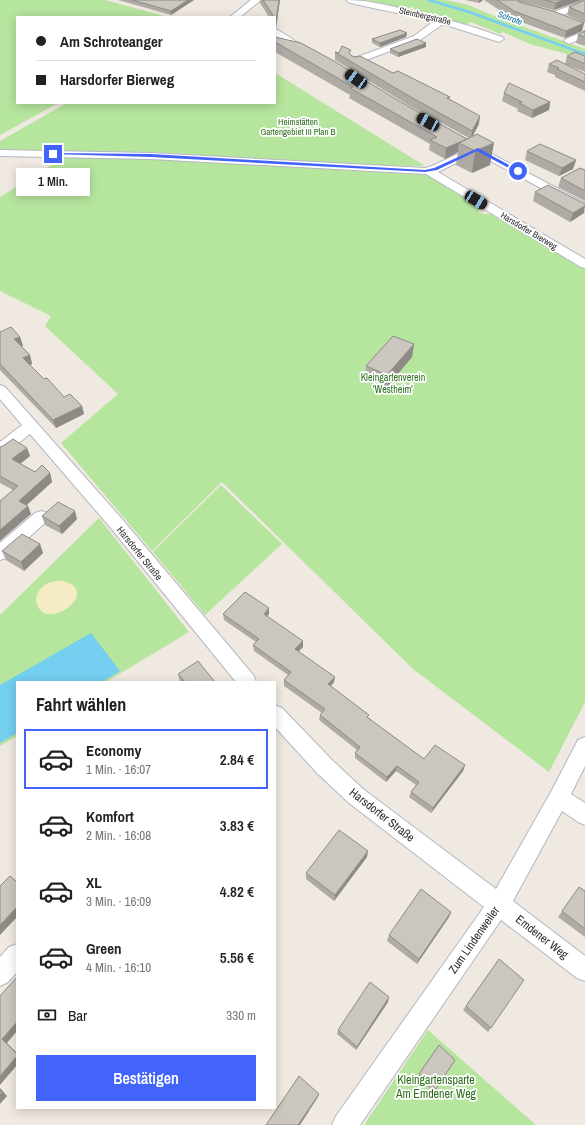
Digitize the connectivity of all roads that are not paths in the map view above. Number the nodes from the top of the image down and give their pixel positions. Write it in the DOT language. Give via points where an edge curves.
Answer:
graph roads {
  1 [pos="350,0"];
  2 [pos="256,1"];
  3 [pos="585,3"];
  4 [pos="528,8"];
  5 [pos="256,12"];
  6 [pos="555,15"];
  7 [pos="235,16"];
  8 [pos="442,20"];
  9 [pos="567,20"];
  10 [pos="276,33"];
  11 [pos="585,34"];
  12 [pos="499,39"];
  13 [pos="276,40"];
  14 [pos="569,41"];
  15 [pos="297,46"];
  16 [pos="317,56"];
  17 [pos="355,61"];
  18 [pos="460,140"];
  19 [pos="478,149"];
  20 [pos="0,153"];
  21 [pos="429,171"];
  22 [pos="585,208"];
  23 [pos="585,264"];
  24 [pos="0,390"];
  25 [pos="31,425"];
  26 [pos="0,450"];
  27 [pos="41,517"];
  28 [pos="0,553"];
  29 [pos="246,681"];
  30 [pos="276,715"];
  31 [pos="585,746"];
  32 [pos="559,797"];
  33 [pos="585,815"];
  34 [pos="499,904"];
  35 [pos="16,956"];
  36 [pos="585,970"];
  37 [pos="0,974"];
  38 [pos="345,1125"];
  1 -- 8 [label="street, Steinbergstraße"];
  2 -- 5 [label="street"];
  2 -- 7 [label="street"];
  3 -- 6 [label="street"];
  4 -- 6 [label="street"];
  6 -- 9 [label="street"];
  8 -- 12 [label="street, Steinbergstraße"];
  8 -- 17 [label="street" via="416,38"];
  10 -- 15 [label="street"];
  11 -- 14 [label="street"];
  13 -- 15 [label="street"];
  15 -- 16 [label="street"];
  18 -- 19 [label="street"];
  19 -- 21 [label="street"];
  19 -- 22 [label="street"];
  20 -- 21 [label="street, Harsdorfer Bierweg" via="151,156"];
  21 -- 23 [label="street, Harsdorfer Bierweg"];
  24 -- 25 [label="street, Harsdorfer Straße"];
  25 -- 26 [label="street"];
  25 -- 29 [label="street, Harsdorfer Straße" via="116,523"];
  27 -- 28 [label="street"];
  30 -- 34 [label="street, Harsdorfer Straße" via="356,796"];
  31 -- 32 [label="street, Zum Lindenweiler"];
  32 -- 33 [label="street"];
  32 -- 34 [label="street, Zum Lindenweiler"];
  34 -- 36 [label="street, Emdener Weg"];
  34 -- 38 [label="street, Zum Lindenweiler"];
  35 -- 37 [label="street"];
}
